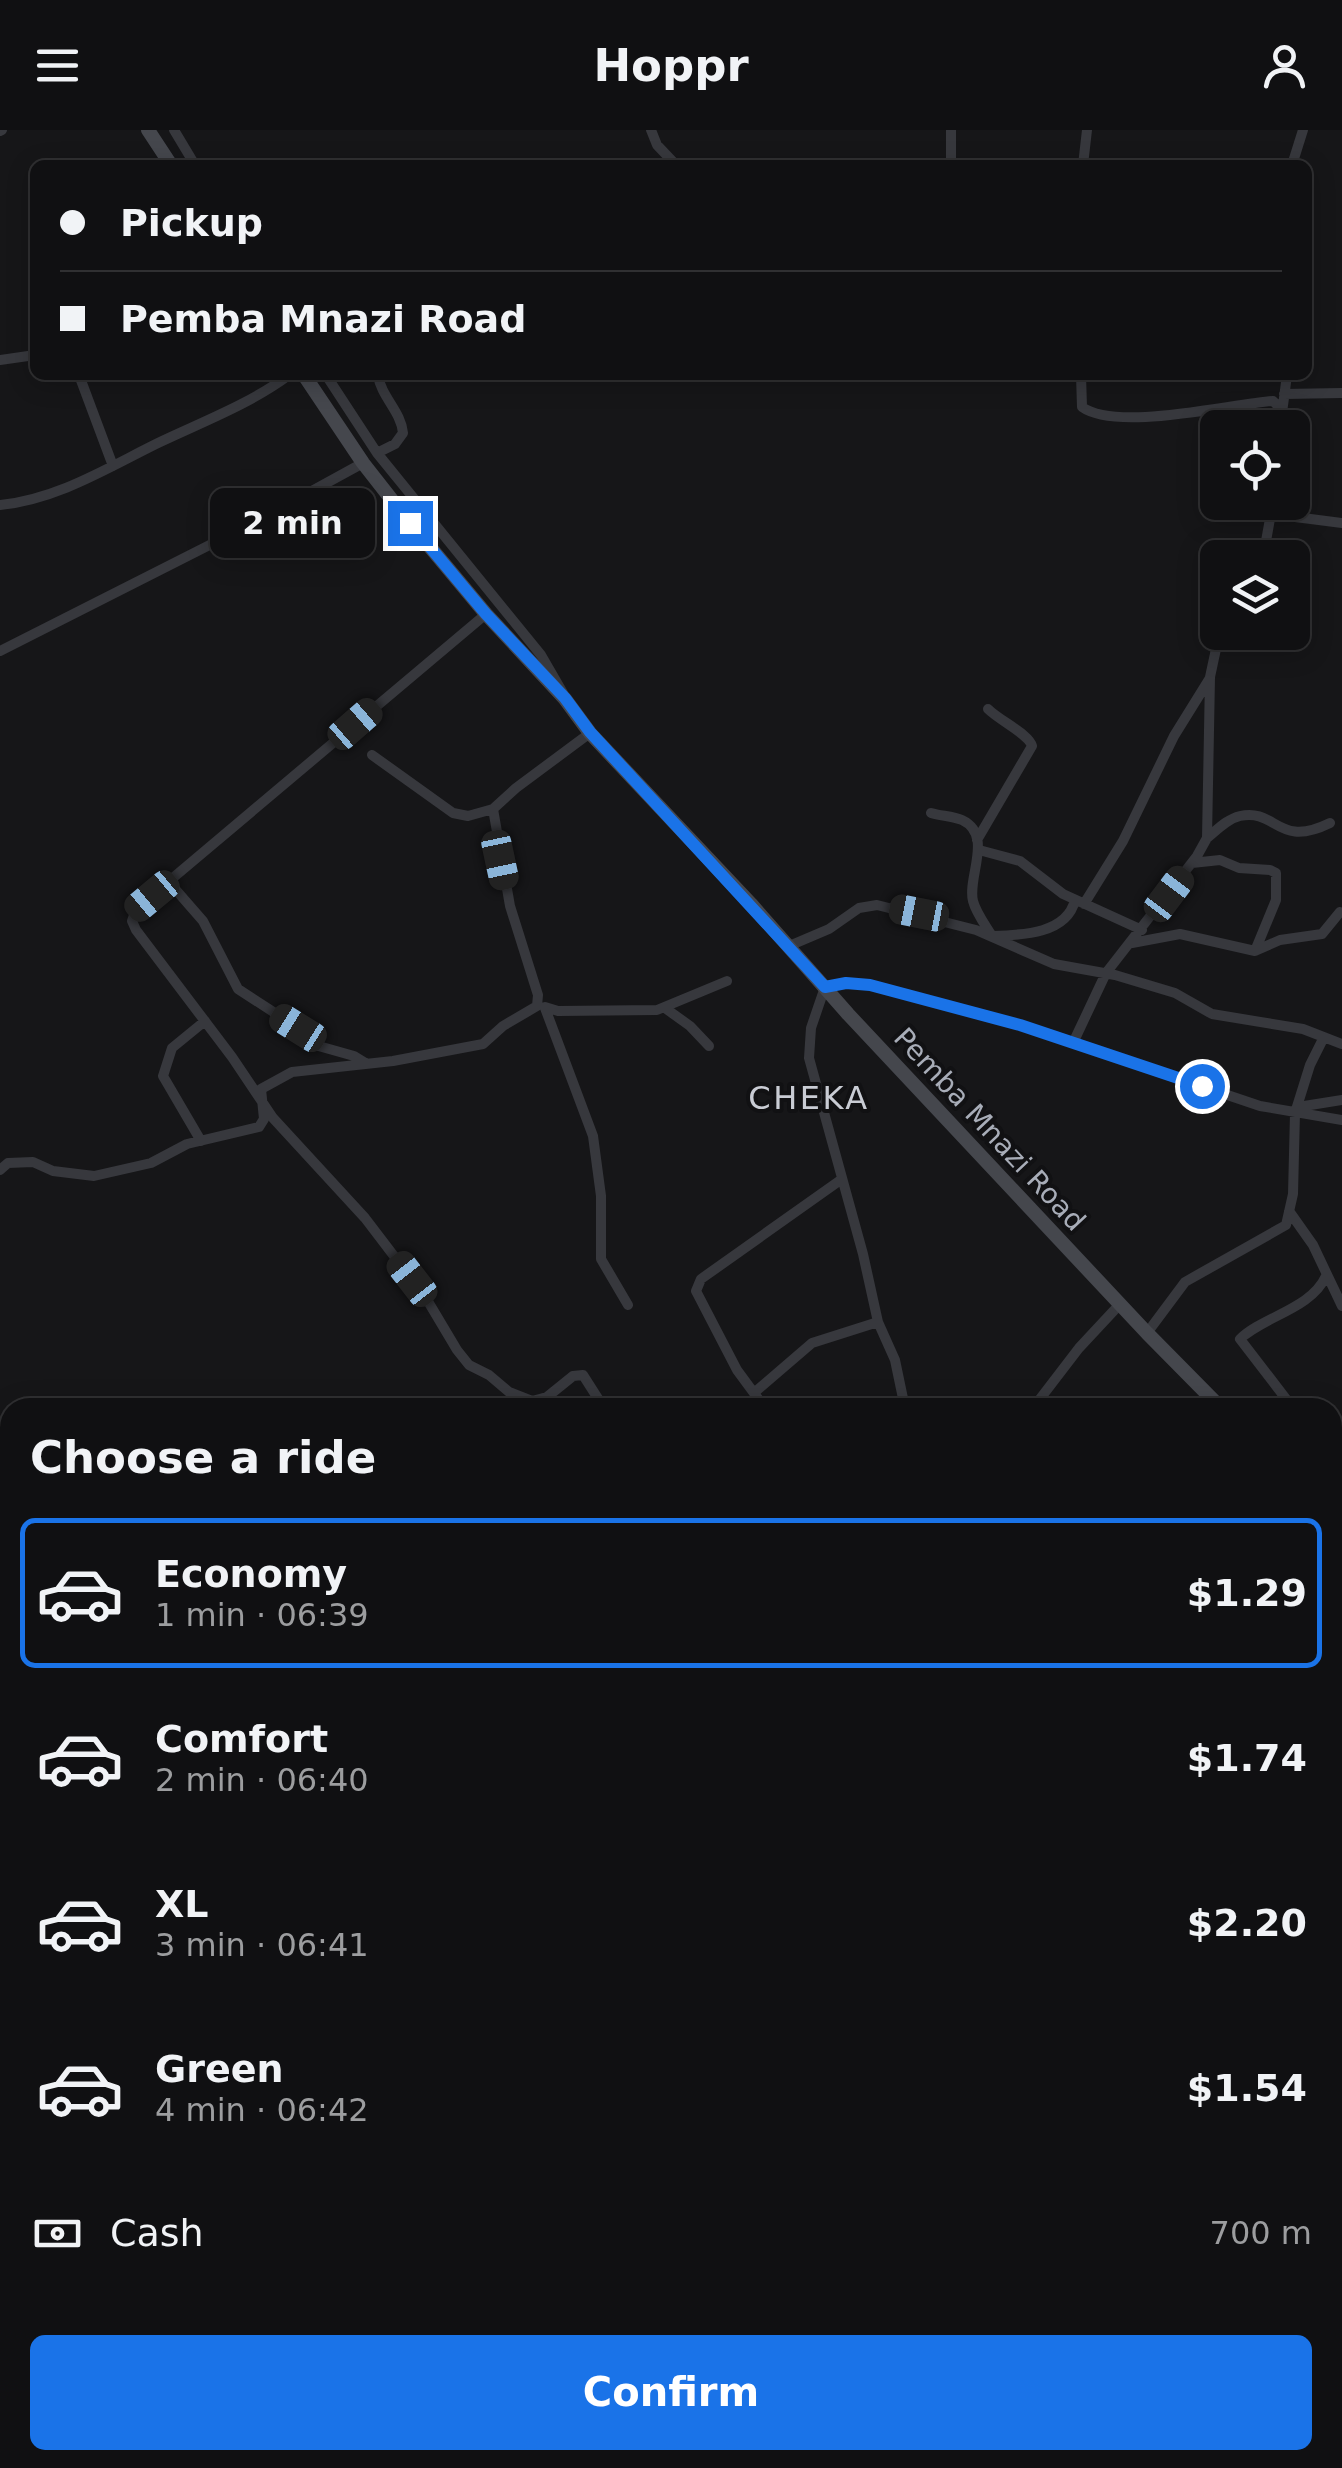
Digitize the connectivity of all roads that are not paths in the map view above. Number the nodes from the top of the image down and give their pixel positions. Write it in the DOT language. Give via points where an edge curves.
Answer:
graph roads {
  1 [pos="148,130"];
  2 [pos="174,130"];
  3 [pos="650,130"];
  4 [pos="951,130"];
  5 [pos="1087,130"];
  6 [pos="1303,130"];
  7 [pos="168,160"];
  8 [pos="193,160"];
  9 [pos="671,160"];
  10 [pos="952,160"];
  11 [pos="1084,160"];
  12 [pos="1294,160"];
  13 [pos="30,356"];
  14 [pos="0,360"];
  15 [pos="81,380"];
  16 [pos="280,380"];
  17 [pos="307,380"];
  18 [pos="329,380"];
  19 [pos="379,380"];
  20 [pos="1080,380"];
  21 [pos="1286,380"];
  22 [pos="1342,393"];
  23 [pos="1284,394"];
  24 [pos="1217,410"];
  25 [pos="1282,410"];
  26 [pos="1200,413"];
  27 [pos="377,454"];
  28 [pos="363,463"];
  29 [pos="113,466"];
  30 [pos="0,505"];
  31 [pos="1310,517"];
  32 [pos="1342,524"];
  33 [pos="486,614"];
  34 [pos="0,650"];
  35 [pos="1216,650"];
  36 [pos="1210,677"];
  37 [pos="565,698"];
  38 [pos="988,710"];
  39 [pos="590,732"];
  40 [pos="372,755"];
  41 [pos="493,810"];
  42 [pos="931,813"];
  43 [pos="1330,823"];
  44 [pos="1207,838"];
  45 [pos="978,845"];
  46 [pos="1192,863"];
  47 [pos="169,882"];
  48 [pos="1080,902"];
  49 [pos="1340,912"];
  50 [pos="1142,930"];
  51 [pos="992,936"];
  52 [pos="1131,944"];
  53 [pos="789,946"];
  54 [pos="1254,951"];
  55 [pos="1106,974"];
  56 [pos="727,980"];
  57 [pos="825,987"];
  58 [pos="542,1004"];
  59 [pos="665,1008"];
  60 [pos="205,1021"];
  61 [pos="1324,1037"];
  62 [pos="1073,1044"];
  63 [pos="1342,1044"];
  64 [pos="708,1046"];
  65 [pos="368,1065"];
  66 [pos="1342,1100"];
  67 [pos="260,1101"];
  68 [pos="1296,1110"];
  69 [pos="1342,1120"];
  70 [pos="201,1141"];
  71 [pos="0,1170"];
  72 [pos="842,1179"];
  73 [pos="1289,1212"];
  74 [pos="1326,1276"];
  75 [pos="628,1304"];
  76 [pos="1120,1304"];
  77 [pos="1342,1306"];
  78 [pos="878,1322"];
  79 [pos="1147,1333"];
  80 [pos="755,1392"];
  81 [pos="524,1398"];
  82 [pos="543,1398"];
  83 [pos="598,1398"];
  84 [pos="759,1398"];
  85 [pos="903,1398"];
  86 [pos="1040,1398"];
  87 [pos="1211,1398"];
  88 [pos="1285,1398"];
  1 -- 7 [label="main road"];
  2 -- 8 [label="street"];
  3 -- 9 [label="street"];
  4 -- 10 [label="street"];
  5 -- 11 [label="street"];
  6 -- 12 [label="street"];
  13 -- 14 [label="street"];
  15 -- 29 [label="street"];
  16 -- 29 [label="street"];
  17 -- 28 [label="main road, Pemba Mnazi Road"];
  18 -- 27 [label="street"];
  19 -- 27 [label="street" via="403,433"];
  20 -- 26 [label="street" via="1082,407 1100,415"];
  21 -- 23 [label="street"];
  22 -- 23 [label="street"];
  23 -- 25 [label="street"];
  24 -- 25 [label="street" via="1273,400"];
  27 -- 37 [label="street" via="541,655"];
  28 -- 33 [label="main road, Pemba Mnazi Road"];
  28 -- 34 [label="street"];
  29 -- 30 [label="street" via="41,497"];
  31 -- 32 [label="street"];
  33 -- 37 [label="main road, Pemba Mnazi Road"];
  33 -- 47 [label="street"];
  35 -- 36 [label="street"];
  36 -- 44 [label="street"];
  36 -- 48 [label="street" via="1123,840"];
  37 -- 39 [label="main road, Pemba Mnazi Road"];
  38 -- 45 [label="street" via="1032,746"];
  39 -- 41 [label="street"];
  39 -- 53 [label="main road, Pemba Mnazi Road"];
  40 -- 41 [label="street" via="453,812"];
  41 -- 58 [label="street" via="510,906"];
  42 -- 45 [label="street" via="962,820"];
  43 -- 44 [label="street" via="1298,834 1246,816"];
  44 -- 46 [label="street"];
  45 -- 48 [label="street" via="1020,861"];
  45 -- 51 [label="street" via="973,903"];
  46 -- 50 [label="street"];
  46 -- 54 [label="street" via="1220,860 1276,874 1276,900"];
  47 -- 60 [label="street" via="132,921"];
  47 -- 65 [label="street" via="202,921 238,989 315,1044"];
  48 -- 50 [label="street"];
  48 -- 51 [label="street" via="1062,924"];
  49 -- 54 [label="street" via="1322,934"];
  50 -- 52 [label="street"];
  51 -- 53 [label="street" via="868,905"];
  51 -- 55 [label="street" via="1054,964"];
  52 -- 54 [label="street" via="1180,934"];
  52 -- 55 [label="street"];
  53 -- 57 [label="main road, Pemba Mnazi Road"];
  55 -- 61 [label="street" via="1175,993 1212,1014"];
  55 -- 62 [label="street"];
  56 -- 59 [label="street"];
  57 -- 62 [label="street" via="870,985"];
  57 -- 72 [label="street" via="810,1028 809,1058"];
  57 -- 76 [label="main road, Pemba Mnazi Road"];
  58 -- 59 [label="street" via="558,1012"];
  58 -- 65 [label="street" via="483,1044"];
  58 -- 75 [label="street" via="593,1136 601,1259"];
  59 -- 64 [label="street"];
  60 -- 67 [label="street"];
  60 -- 70 [label="street" via="172,1048 163,1076"];
  61 -- 63 [label="street"];
  61 -- 68 [label="street"];
  62 -- 68 [label="street" via="1260,1106"];
  65 -- 67 [label="street" via="292,1072 262,1087"];
  66 -- 68 [label="street"];
  67 -- 70 [label="street" via="259,1126"];
  67 -- 81 [label="street" via="366,1218 456,1350"];
  68 -- 69 [label="street"];
  68 -- 73 [label="street"];
  70 -- 71 [label="street" via="151,1163 94,1176 34,1162"];
  72 -- 78 [label="street"];
  72 -- 80 [label="street" via="696,1285 737,1370"];
  73 -- 74 [label="street"];
  73 -- 79 [label="street" via="1277,1232 1185,1282"];
  74 -- 77 [label="street"];
  74 -- 88 [label="street" via="1310,1296 1240,1339"];
  76 -- 79 [label="main road, Pemba Mnazi Road"];
  76 -- 86 [label="street"];
  78 -- 80 [label="street" via="812,1344"];
  78 -- 85 [label="street"];
  79 -- 87 [label="main road, Pemba Mnazi Road"];
  80 -- 84 [label="street"];
  82 -- 83 [label="street" via="583,1375"];
}
